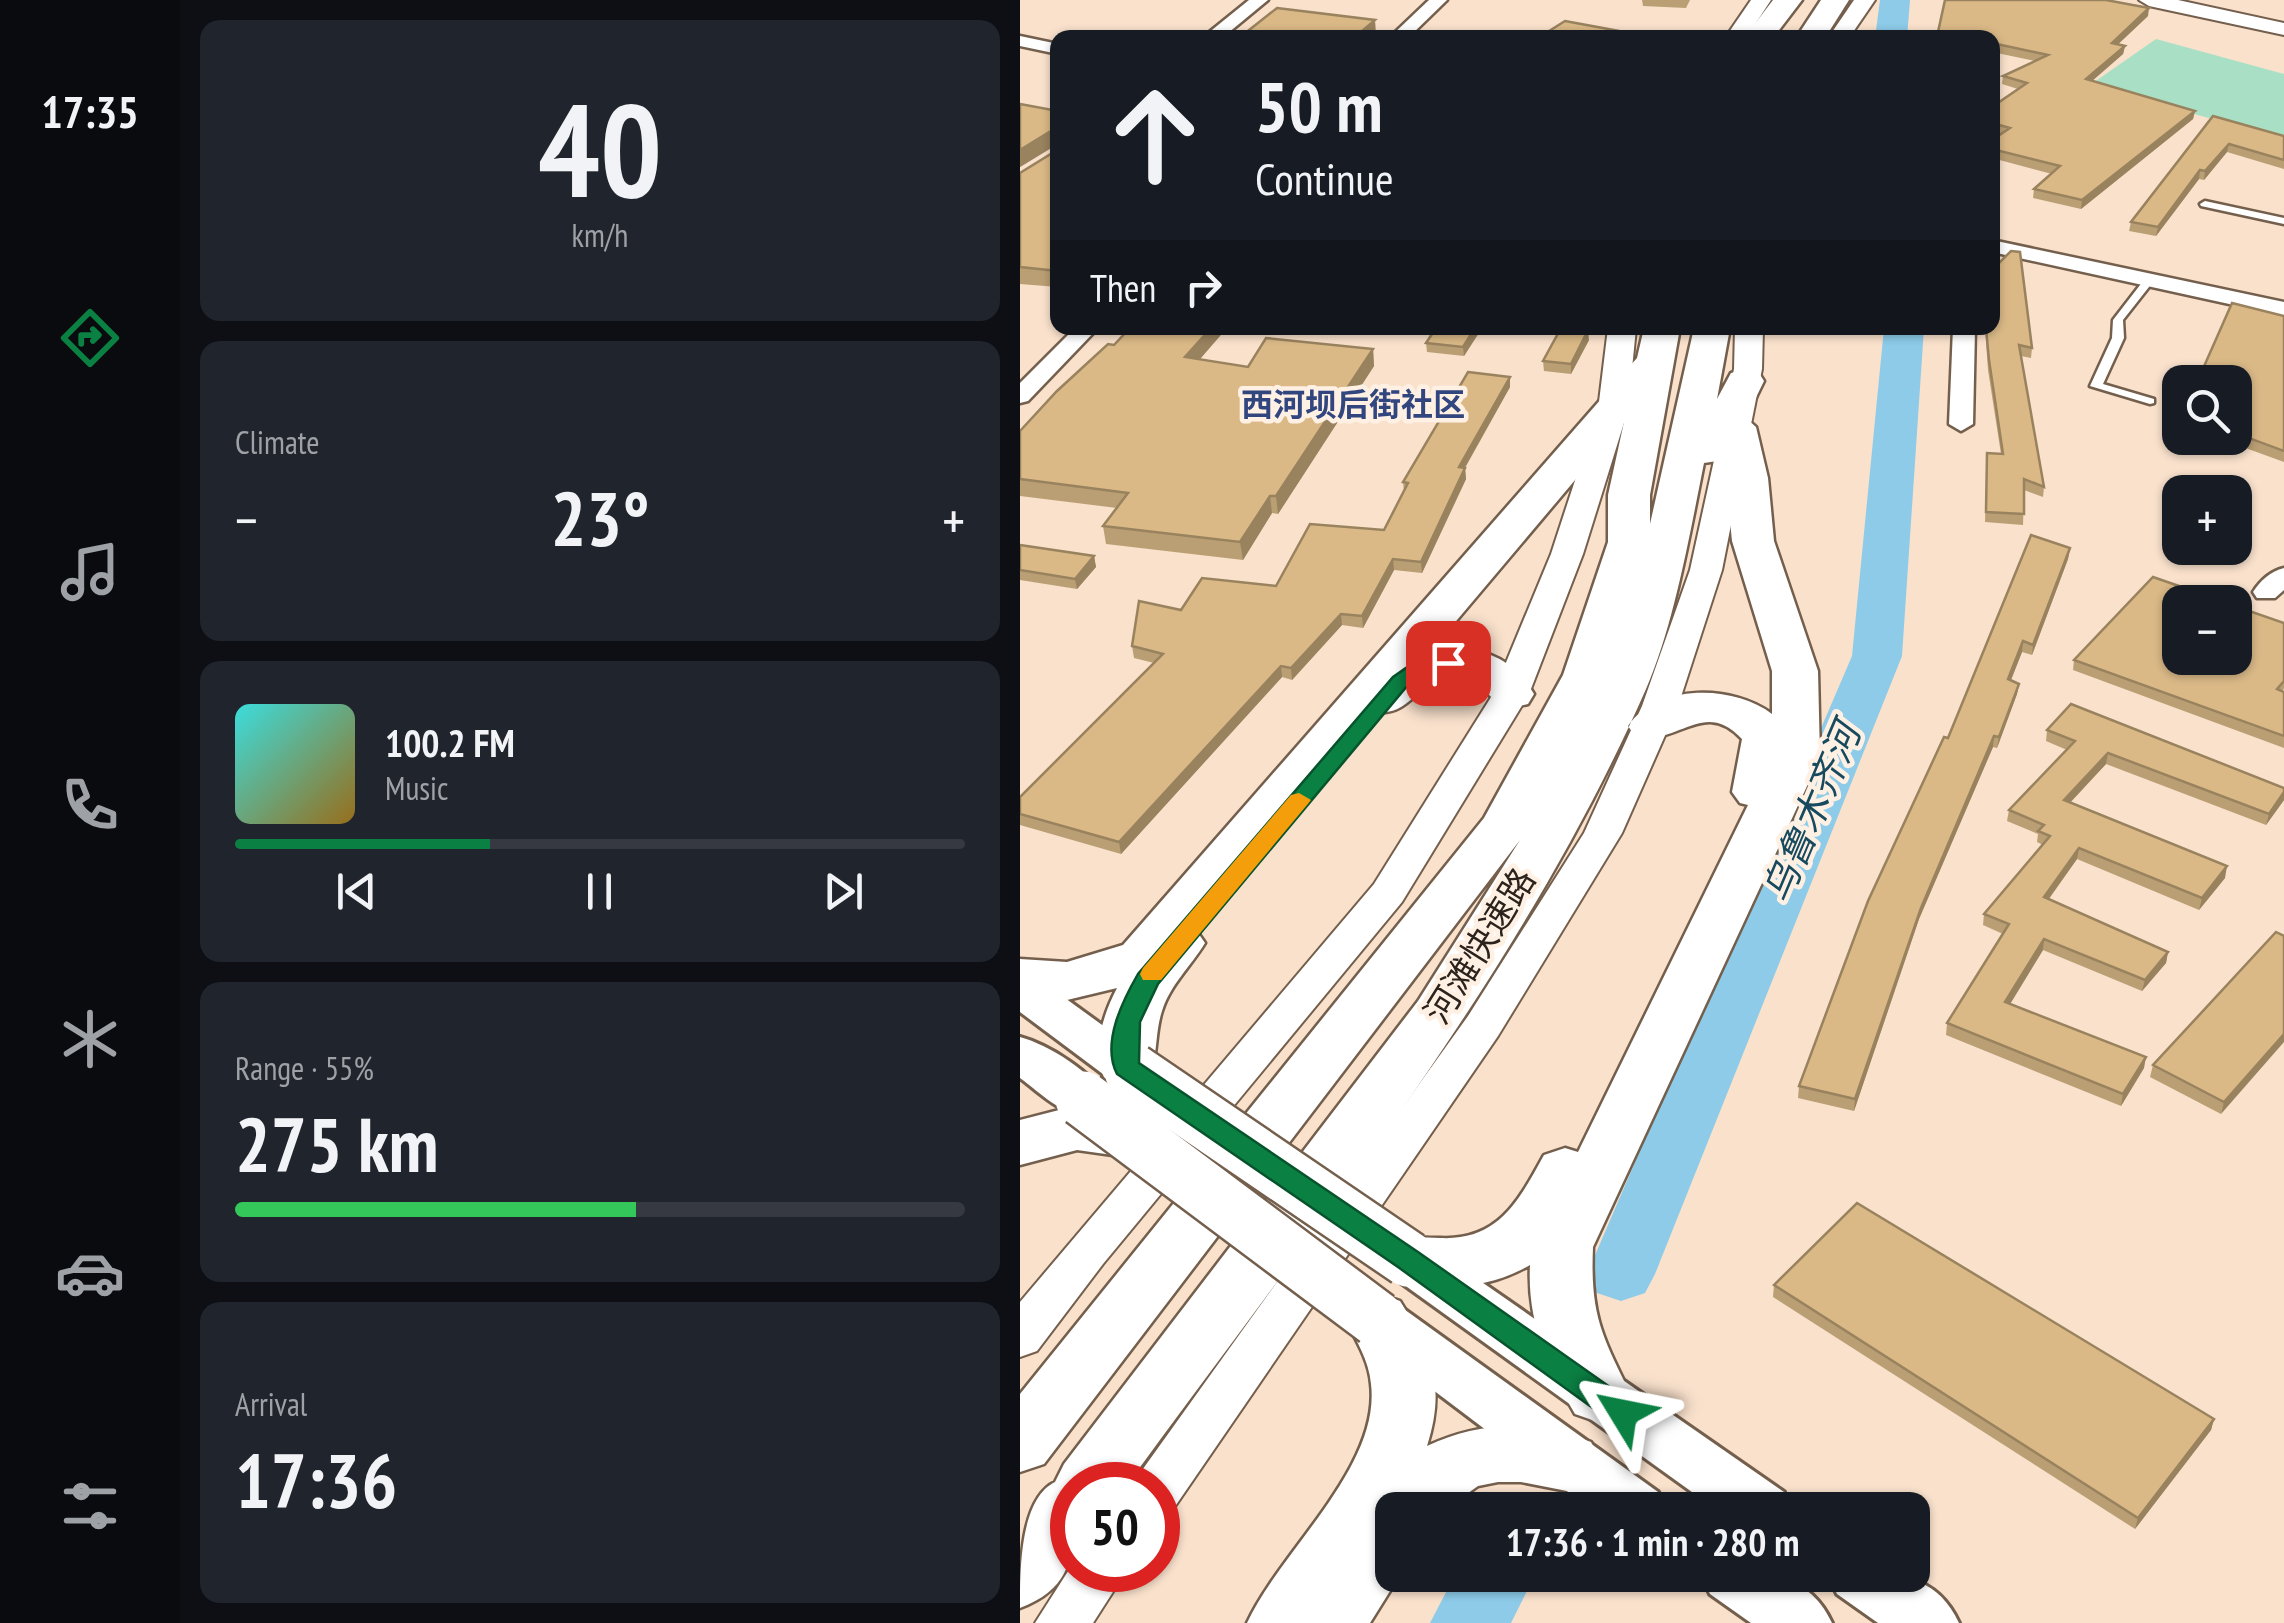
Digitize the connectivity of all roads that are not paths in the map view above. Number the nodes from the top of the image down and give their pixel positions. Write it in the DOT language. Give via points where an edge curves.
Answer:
graph roads {
  1 [pos="1260,0"];
  2 [pos="1438,0"];
  3 [pos="1761,0"];
  4 [pos="1788,0"];
  5 [pos="1835,0"];
  6 [pos="1864,0"];
  7 [pos="2149,0"];
  8 [pos="2186,0"];
  9 [pos="2284,25"];
  10 [pos="1221,30"];
  11 [pos="1406,30"];
  12 [pos="1740,30"];
  13 [pos="1764,30"];
  14 [pos="1815,30"];
  15 [pos="1843,30"];
  16 [pos="1020,42"];
  17 [pos="1050,48"];
  18 [pos="2204,204"];
  19 [pos="2284,222"];
  20 [pos="2000,248"];
  21 [pos="2151,278"];
  22 [pos="2284,308"];
  23 [pos="1079,335"];
  24 [pos="1711,335"];
  25 [pos="1749,335"];
  26 [pos="1964,335"];
  27 [pos="1648,338"];
  28 [pos="1020,396"];
  29 [pos="2150,402"];
  30 [pos="1741,404"];
  31 [pos="1613,410"];
  32 [pos="1960,424"];
  33 [pos="1669,532"];
  34 [pos="1512,694"];
  35 [pos="1652,726"];
  36 [pos="1020,978"];
  37 [pos="1020,988"];
  38 [pos="1020,1054"];
  39 [pos="1129,1069"];
  40 [pos="1134,1136"];
  41 [pos="1020,1143"];
  42 [pos="1408,1260"];
  43 [pos="1377,1318"];
  44 [pos="1020,1337"];
  45 [pos="1598,1395"];
  46 [pos="1020,1444"];
  47 [pos="1105,1462"];
  48 [pos="1177,1462"];
  49 [pos="1568,1462"];
  50 [pos="1419,1492"];
  51 [pos="1611,1492"];
  52 [pos="1737,1492"];
  53 [pos="1050,1536"];
  54 [pos="1375,1553"];
  55 [pos="1020,1576"];
  56 [pos="1084,1592"];
  57 [pos="1755,1592"];
  58 [pos="1883,1592"];
  59 [pos="1062,1623"];
  60 [pos="1283,1623"];
  61 [pos="1330,1623"];
  62 [pos="1800,1623"];
  63 [pos="1928,1623"];
  1 -- 10 [label="street"];
  2 -- 11 [label="street"];
  3 -- 12 [label="street"];
  4 -- 13 [label="highway"];
  5 -- 14 [label="highway"];
  6 -- 15 [label="street"];
  7 -- 9 [label="street"];
  8 -- 9 [label="street"];
  16 -- 17 [label="street"];
  18 -- 19 [label="lane"];
  20 -- 21 [label="street"];
  21 -- 22 [label="street"];
  21 -- 29 [label="lane" via="2118,320 2118,338 2096,386"];
  23 -- 28 [label="street"];
  24 -- 33 [label="highway, 河滩快速路"];
  25 -- 30 [label="street"];
  26 -- 32 [label="street"];
  27 -- 31 [label="highway"];
  27 -- 46 [label="highway, 河滩快速路" via="1628,542 1586,674 1505,825"];
  30 -- 33 [label="highway"];
  30 -- 35 [label="street" via="1706,570"];
  30 -- 45 [label="highway" via="1753,541 1794,671 1796,758 1562,1247 1558,1296 1570,1347"];
  31 -- 34 [label="street"];
  31 -- 36 [label="highway" via="1142,958 1071,982"];
  33 -- 47 [label="highway, 河滩快速路" via="1624,686 1517,887 1438,1016"];
  34 -- 39 [label="highway" via="1498,674 1467,663 1430,666 1400,681 1147,980 1127,1022"];
  34 -- 44 [label="street" via="1388,892"];
  35 -- 42 [label="highway" via="1696,707 1749,718 1766,739 1757,794 1531,1231 1475,1262"];
  35 -- 48 [label="street" via="1603,833 1483,1026"];
  37 -- 39 [label="main road"];
  38 -- 40 [label="main road, bridge"];
  39 -- 42 [label="main road, bridge"];
  40 -- 41 [label="highway, bridge" via="1078,1126"];
  40 -- 43 [label="main road, bridge"];
  42 -- 45 [label="main road"];
  43 -- 49 [label="main road"];
  43 -- 60 [label="highway" via="1397,1352 1406,1392 1400,1433 1382,1474"];
  45 -- 52 [label="main road"];
  49 -- 50 [label="highway" via="1534,1451 1498,1451 1463,1459"];
  49 -- 51 [label="main road"];
  53 -- 55 [label="highway"];
  54 -- 61 [label="highway"];
  56 -- 59 [label="street"];
  57 -- 62 [label="main road"];
  58 -- 63 [label="main road"];
}
